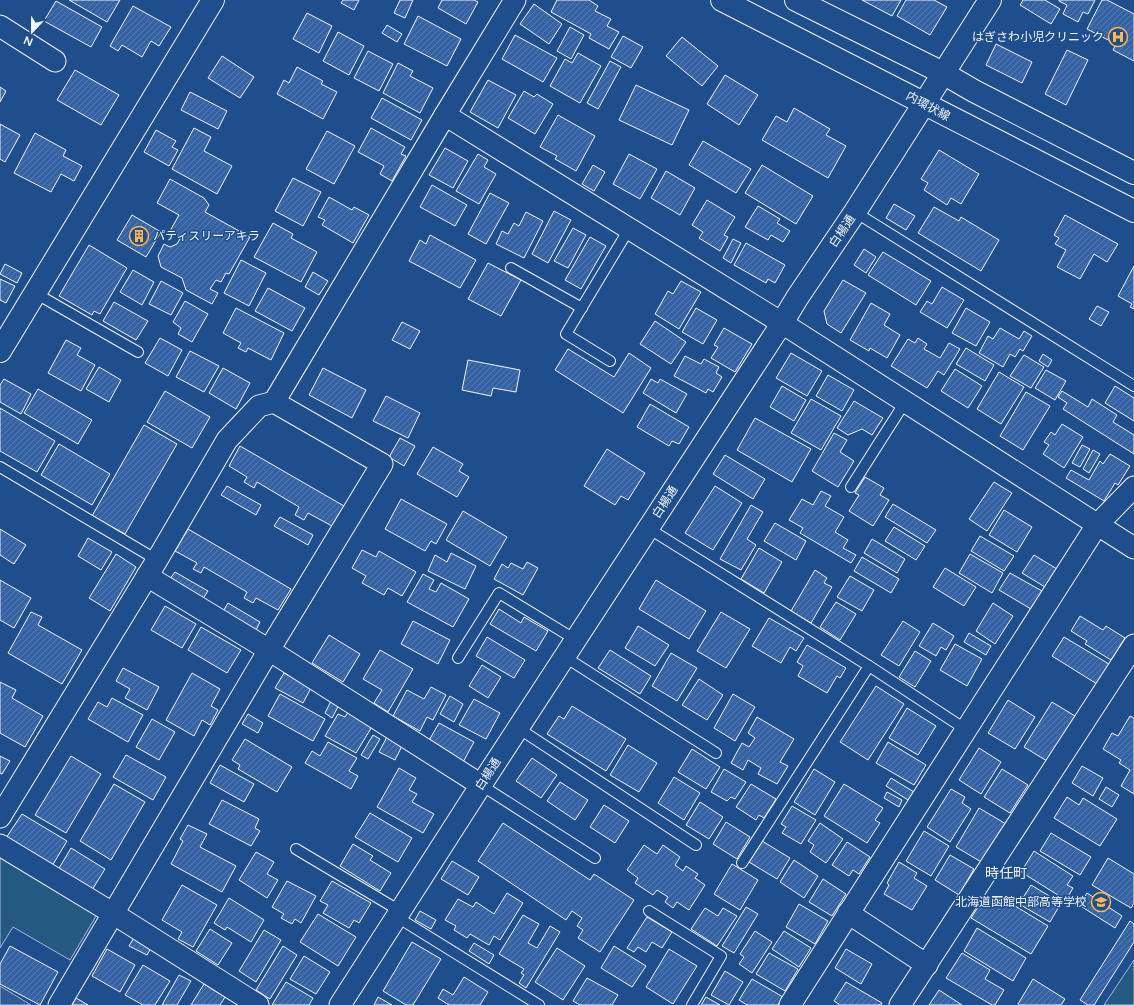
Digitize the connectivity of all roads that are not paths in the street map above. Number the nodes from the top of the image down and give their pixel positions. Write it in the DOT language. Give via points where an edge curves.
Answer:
graph roads {
  1 [pos="213,0"];
  2 [pos="515,0"];
  3 [pos="722,0"];
  4 [pos="796,0"];
  5 [pos="990,0"];
  6 [pos="0,26"];
  7 [pos="55,61"];
  8 [pos="943,73"];
  9 [pos="924,103"];
  10 [pos="445,115"];
  11 [pos="1134,173"];
  12 [pos="1134,211"];
  13 [pos="855,212"];
  14 [pos="629,229"];
  15 [pos="511,268"];
  16 [pos="35,293"];
  17 [pos="582,308"];
  18 [pos="782,323"];
  19 [pos="0,351"];
  20 [pos="138,352"];
  21 [pos="610,361"];
  22 [pos="1134,386"];
  23 [pos="274,402"];
  24 [pos="905,402"];
  25 [pos="0,466"];
  26 [pos="850,486"];
  27 [pos="1134,487"];
  28 [pos="1097,525"];
  29 [pos="648,528"];
  30 [pos="1134,548"];
  31 [pos="152,568"];
  32 [pos="576,640"];
  33 [pos="1134,644"];
  34 [pos="269,650"];
  35 [pos="565,657"];
  36 [pos="458,658"];
  37 [pos="869,666"];
  38 [pos="518,728"];
  39 [pos="965,729"];
  40 [pos="716,753"];
  41 [pos="481,785"];
  42 [pos="0,817"];
  43 [pos="0,845"];
  44 [pos="696,845"];
  45 [pos="296,849"];
  46 [pos="595,858"];
  47 [pos="742,863"];
  48 [pos="649,911"];
  49 [pos="848,913"];
  50 [pos="114,914"];
  51 [pos="399,914"];
  52 [pos="927,965"];
  53 [pos="60,1005"];
  54 [pos="258,1005"];
  55 [pos="340,1005"];
  56 [pos="540,1005"];
  57 [pos="692,1005"];
  58 [pos="790,1005"];
  59 [pos="900,1005"];
  1 -- 16 [label="street"];
  2 -- 10 [label="street"];
  3 -- 9 [label="street, 内環状線"];
  4 -- 8 [label="street"];
  5 -- 8 [label="street, 白楊通"];
  6 -- 7 [label="street"];
  8 -- 9 [label="street, 白楊通"];
  8 -- 11 [label="street"];
  9 -- 12 [label="street, 内環状線"];
  9 -- 13 [label="street, 白楊通"];
  10 -- 14 [label="street"];
  10 -- 23 [label="street"];
  13 -- 18 [label="street, 白楊通"];
  13 -- 22 [label="lane"];
  14 -- 17 [label="lane"];
  14 -- 18 [label="street"];
  15 -- 17 [label="lane"];
  16 -- 19 [label="street"];
  16 -- 20 [label="lane"];
  17 -- 21 [label="lane" via="566,334"];
  18 -- 24 [label="street"];
  18 -- 29 [label="street, 白楊通"];
  23 -- 31 [label="street" via="259,406 227,440"];
  23 -- 34 [label="street" via="382,464"];
  24 -- 26 [label="lane"];
  24 -- 28 [label="street"];
  25 -- 31 [label="lane"];
  27 -- 28 [label="street"];
  28 -- 30 [label="street"];
  28 -- 39 [label="street"];
  29 -- 32 [label="street, 白楊通"];
  29 -- 37 [label="lane"];
  31 -- 34 [label="street"];
  31 -- 42 [label="street"];
  32 -- 35 [label="street, 白楊通"];
  32 -- 36 [label="lane" via="499,592"];
  33 -- 52 [label="street"];
  34 -- 41 [label="street"];
  34 -- 50 [label="street"];
  35 -- 38 [label="street, 白楊通"];
  35 -- 40 [label="lane"];
  37 -- 39 [label="lane"];
  37 -- 47 [label="lane"];
  38 -- 41 [label="street, 白楊通"];
  38 -- 44 [label="lane"];
  39 -- 49 [label="street"];
  41 -- 46 [label="lane"];
  41 -- 51 [label="street, 白楊通"];
  43 -- 50 [label="street"];
  45 -- 51 [label="lane"];
  48 -- 57 [label="lane" via="721,956"];
  49 -- 52 [label="street"];
  49 -- 58 [label="street"];
  50 -- 53 [label="street"];
  50 -- 54 [label="street"];
  51 -- 55 [label="street, 白楊通"];
  51 -- 56 [label="lane"];
  52 -- 59 [label="street"];
}
